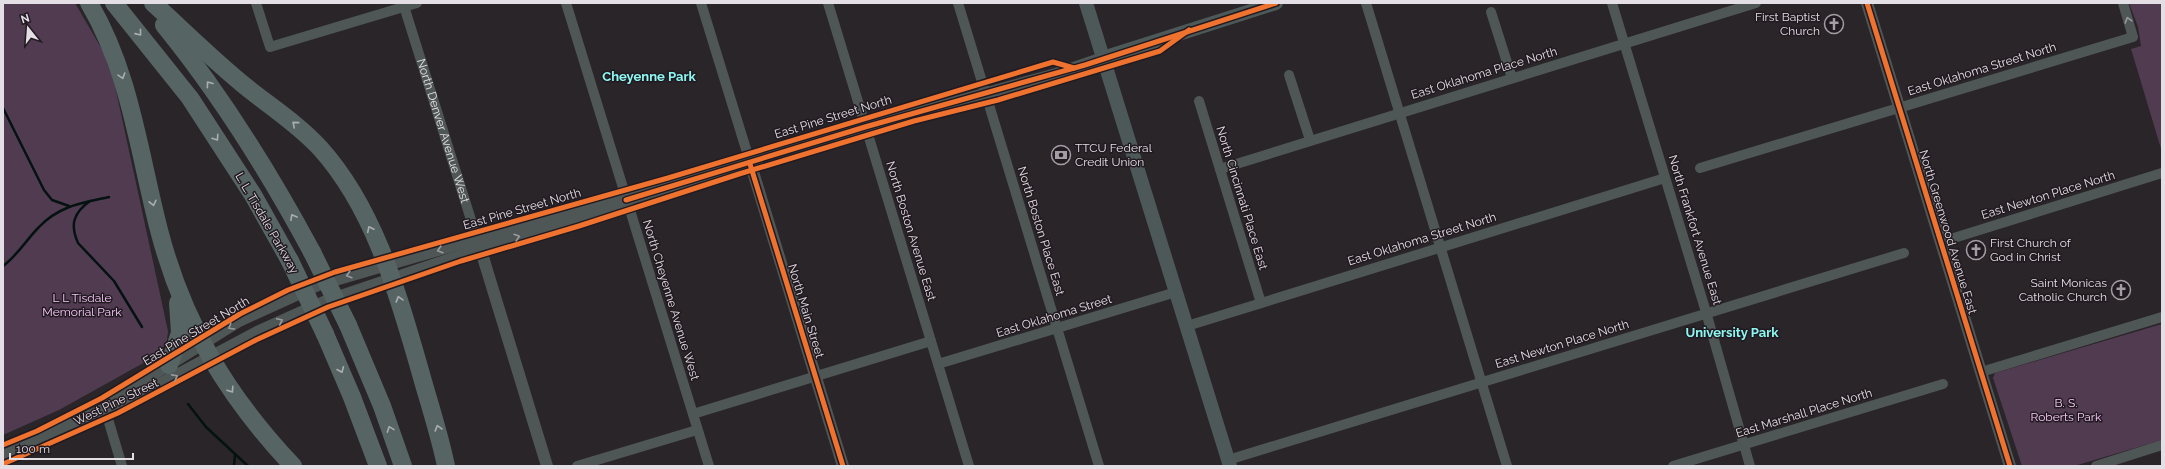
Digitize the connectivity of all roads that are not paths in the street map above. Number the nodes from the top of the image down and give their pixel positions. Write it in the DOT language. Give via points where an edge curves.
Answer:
graph roads {
  1 [pos="88,3"];
  2 [pos="114,3"];
  3 [pos="146,3"];
  4 [pos="153,3"];
  5 [pos="256,3"];
  6 [pos="417,3"];
  7 [pos="566,3"];
  8 [pos="701,3"];
  9 [pos="828,3"];
  10 [pos="958,3"];
  11 [pos="1086,3"];
  12 [pos="1276,3"];
  13 [pos="1366,3"];
  14 [pos="1612,3"];
  15 [pos="1756,3"];
  16 [pos="1867,3"];
  17 [pos="2123,3"];
  18 [pos="404,5"];
  19 [pos="1491,12"];
  20 [pos="1624,44"];
  21 [pos="1103,58"];
  22 [pos="1289,75"];
  23 [pos="1512,78"];
  24 [pos="986,94"];
  25 [pos="1198,101"];
  26 [pos="1900,108"];
  27 [pos="1399,113"];
  28 [pos="865,127"];
  29 [pos="1310,140"];
  30 [pos="750,162"];
  31 [pos="1220,168"];
  32 [pos="1700,168"];
  33 [pos="2162,173"];
  34 [pos="1665,178"];
  35 [pos="626,200"];
  36 [pos="1941,242"];
  37 [pos="479,244"];
  38 [pos="1439,248"];
  39 [pos="1904,252"];
  40 [pos="390,272"];
  41 [pos="176,282"];
  42 [pos="1176,292"];
  43 [pos="1261,303"];
  44 [pos="1706,312"];
  45 [pos="2162,317"];
  46 [pos="1187,326"];
  47 [pos="1057,328"];
  48 [pos="931,341"];
  49 [pos="206,351"];
  50 [pos="938,364"];
  51 [pos="169,366"];
  52 [pos="1981,372"];
  53 [pos="815,376"];
  54 [pos="1482,383"];
  55 [pos="1943,384"];
  56 [pos="105,409"];
  57 [pos="693,414"];
  58 [pos="697,430"];
  59 [pos="1743,444"];
  60 [pos="2162,445"];
  61 [pos="3,455"];
  62 [pos="1229,463"];
  63 [pos="122,466"];
  64 [pos="293,466"];
  65 [pos="378,466"];
  66 [pos="403,466"];
  67 [pos="446,466"];
  68 [pos="547,466"];
  69 [pos="577,466"];
  70 [pos="709,466"];
  71 [pos="843,466"];
  72 [pos="969,466"];
  73 [pos="1100,466"];
  74 [pos="1507,466"];
  75 [pos="1673,466"];
  76 [pos="1750,466"];
  77 [pos="2010,466"];
  78 [pos="2096,466"];
  1 -- 41 [label="highway, one-way" via="106,35 122,75 159,231"];
  2 -- 65 [label="highway, L. L. Tisdale Parkway, one-way, bridge" via="190,98 249,189 290,261 326,334"];
  66 -- 3 [label="highway, L. L. Tisdale Parkway, one-way, bridge" via="348,325 312,252 272,181 232,118"];
  40 -- 4 [label="highway, one-way" via="354,196 320,148 290,120 220,65"];
  5 -- 18 [label="street" via="270,47"];
  6 -- 18 [label="street"];
  7 -- 35 [label="street, North Cheyenne Avenue West"];
  8 -- 30 [label="street, North Main Street"];
  9 -- 28 [label="street, North Boston Avenue East"];
  10 -- 24 [label="street, North Boston Place East"];
  11 -- 21 [label="main road"];
  12 -- 21 [label="main road, East Pine Street North"];
  13 -- 27 [label="street"];
  14 -- 20 [label="street, North Frankfort Avenue East"];
  15 -- 20 [label="street, East Oklahoma Place North"];
  16 -- 26 [label="street, North Greenwood Avenue East"];
  26 -- 17 [label="street, East Oklahoma Street North, one-way" via="2133,37"];
  18 -- 37 [label="street, North Denver Avenue West"];
  19 -- 23 [label="street"];
  20 -- 23 [label="street, East Oklahoma Place North"];
  20 -- 34 [label="street, North Frankfort Avenue East"];
  21 -- 24 [label="street, East Pine Street North"];
  21 -- 42 [label="main road"];
  22 -- 29 [label="street"];
  23 -- 27 [label="street, East Oklahoma Place North"];
  24 -- 28 [label="street, East Pine Street North"];
  24 -- 47 [label="street, North Boston Place East"];
  25 -- 31 [label="street, North Cincinnati Place East"];
  26 -- 32 [label="street, East Oklahoma Street North"];
  26 -- 36 [label="street, North Greenwood Avenue East"];
  27 -- 29 [label="street, East Oklahoma Place North"];
  27 -- 38 [label="street"];
  28 -- 30 [label="street, East Pine Street North"];
  28 -- 48 [label="street, North Boston Avenue East"];
  29 -- 31 [label="street, East Oklahoma Place North"];
  30 -- 35 [label="street, East Pine Street North"];
  30 -- 53 [label="street, North Main Street"];
  31 -- 43 [label="street, North Cincinnati Place East"];
  33 -- 36 [label="street, East Newton Place North"];
  34 -- 38 [label="street, East Oklahoma Street North"];
  34 -- 44 [label="street, North Frankfort Avenue East"];
  35 -- 37 [label="street, East Pine Street North" via="612,209"];
  35 -- 57 [label="street, North Cheyenne Avenue West"];
  36 -- 52 [label="street, North Greenwood Avenue East"];
  37 -- 40 [label="street, East Pine Street North"];
  37 -- 68 [label="street, North Denver Avenue West"];
  38 -- 43 [label="street, East Oklahoma Street North"];
  38 -- 54 [label="street"];
  39 -- 44 [label="street, East Newton Place North"];
  49 -- 40 [label="street, East Pine Street North, one-way"];
  40 -- 49 [label="street, East Pine Street North, one-way" via="318,285 252,314"];
  67 -- 40 [label="highway, one-way" via="439,431"];
  41 -- 49 [label="highway"];
  41 -- 51 [label="highway" via="180,325 178,341"];
  42 -- 46 [label="main road"];
  42 -- 47 [label="street, East Oklahoma Street"];
  43 -- 46 [label="street, East Oklahoma Street North"];
  44 -- 54 [label="street, East Newton Place North"];
  44 -- 59 [label="street, North Frankfort Avenue East"];
  45 -- 52 [label="street"];
  46 -- 62 [label="main road"];
  47 -- 50 [label="street, East Oklahoma Street"];
  47 -- 73 [label="street, North Boston Place East"];
  48 -- 50 [label="street, North Boston Avenue East"];
  48 -- 53 [label="street"];
  49 -- 51 [label="street, West Pine Street"];
  56 -- 49 [label="street, West Pine Street, one-way" via="115,408"];
  49 -- 64 [label="highway, one-way" via="250,418"];
  50 -- 72 [label="street, North Boston Avenue East"];
  51 -- 56 [label="street, West Pine Street" via="111,401"];
  52 -- 77 [label="street, North Greenwood Avenue East"];
  53 -- 57 [label="street"];
  53 -- 71 [label="street, North Main Street"];
  54 -- 62 [label="street, East Newton Place North"];
  54 -- 74 [label="street"];
  55 -- 59 [label="street, East Marshall Place North"];
  56 -- 61 [label="street, West Pine Street"];
  56 -- 63 [label="street"];
  57 -- 58 [label="street, North Cheyenne Avenue West"];
  58 -- 69 [label="street"];
  58 -- 70 [label="street, North Cheyenne Avenue West"];
  59 -- 75 [label="street, East Marshall Place North"];
  59 -- 76 [label="street, North Frankfort Avenue East"];
  60 -- 78 [label="street"];
}
